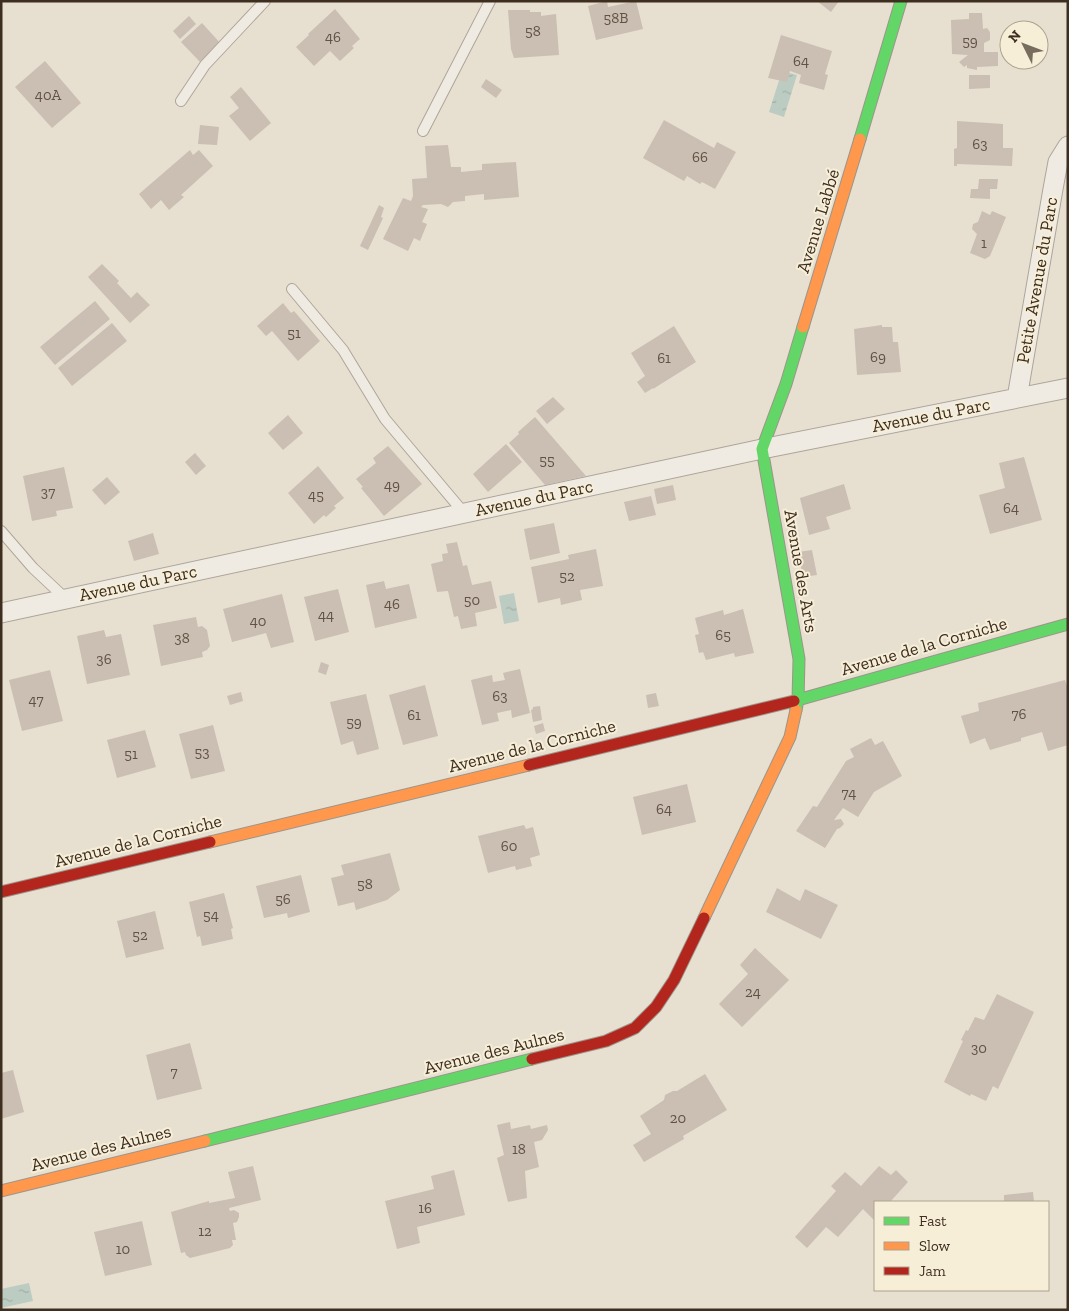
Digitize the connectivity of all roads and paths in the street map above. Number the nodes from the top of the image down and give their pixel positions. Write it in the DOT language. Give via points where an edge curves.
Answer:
graph roads {
  1 [pos="265,1"];
  2 [pos="490,1"];
  3 [pos="901,1"];
  4 [pos="181,101"];
  5 [pos="423,131"];
  6 [pos="1068,146"];
  7 [pos="292,289"];
  8 [pos="1068,388"];
  9 [pos="1017,398"];
  10 [pos="762,449"];
  11 [pos="464,513"];
  12 [pos="1,532"];
  13 [pos="66,598"];
  14 [pos="1,612"];
  15 [pos="1068,624"];
  16 [pos="798,700"];
  17 [pos="1,892"];
  18 [pos="1,1191"];
  1 -- 4 [label="lane" via="205,65"];
  2 -- 5 [label="lane"];
  3 -- 10 [label="street, Avenue Labbé" via="786,384"];
  6 -- 9 [label="street, Petite Avenue du Parc" via="1058,162"];
  7 -- 11 [label="lane" via="343,350 385,419"];
  8 -- 9 [label="street, Avenue du Parc"];
  9 -- 10 [label="street, Avenue du Parc"];
  10 -- 11 [label="street, Avenue du Parc"];
  10 -- 16 [label="street, Avenue des Arts" via="799,659"];
  11 -- 13 [label="street, Avenue du Parc"];
  12 -- 13 [label="lane"];
  13 -- 14 [label="street, Avenue du Parc"];
  15 -- 16 [label="street, Avenue de la Corniche"];
  16 -- 17 [label="street, Avenue de la Corniche"];
  16 -- 18 [label="street, Avenue des Aulnes" via="790,737 674,980 656,1007 635,1028 606,1041"];
}
